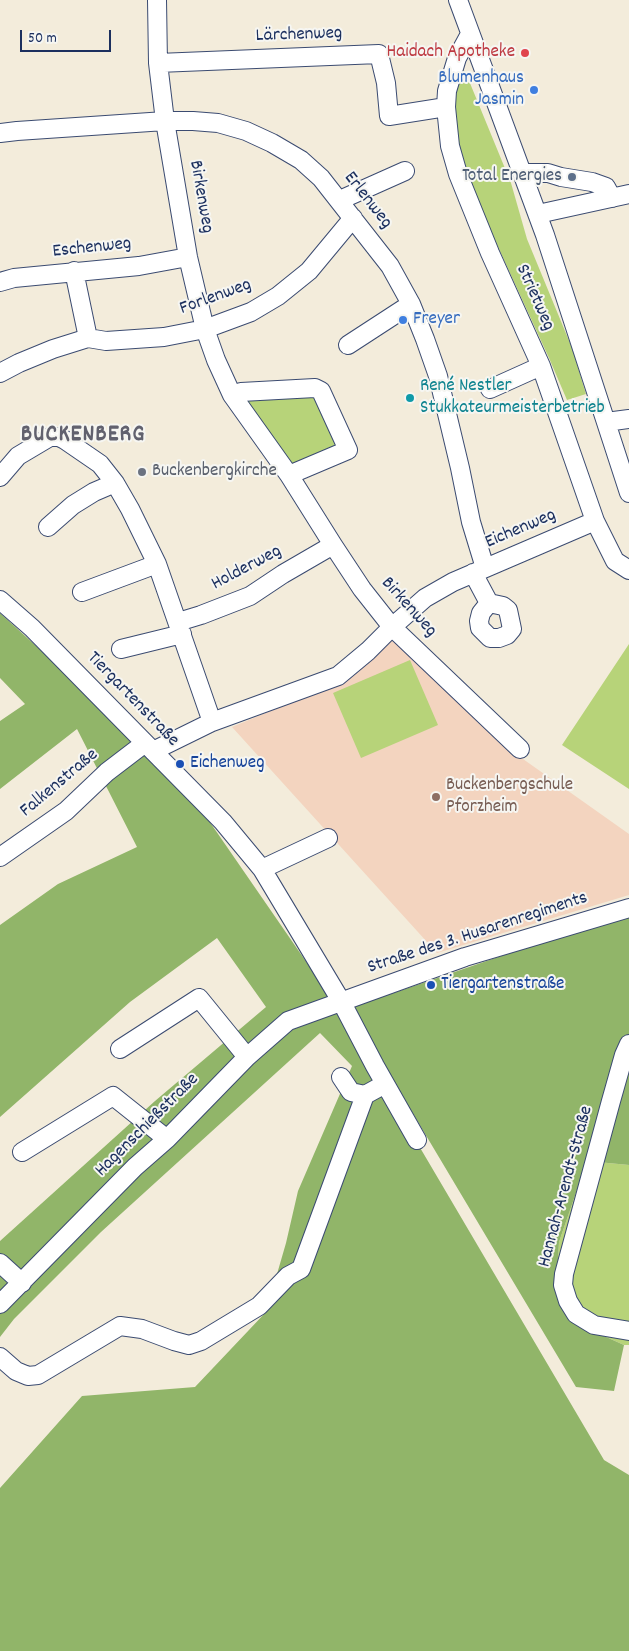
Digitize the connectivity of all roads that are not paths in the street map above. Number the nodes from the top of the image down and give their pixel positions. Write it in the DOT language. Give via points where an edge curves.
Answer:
graph roads {
  1 [pos="157,0"];
  2 [pos="458,0"];
  3 [pos="470,34"];
  4 [pos="158,63"];
  5 [pos="446,107"];
  6 [pos="165,121"];
  7 [pos="0,133"];
  8 [pos="405,171"];
  9 [pos="522,173"];
  10 [pos="621,196"];
  11 [pos="340,200"];
  12 [pos="538,214"];
  13 [pos="353,218"];
  14 [pos="188,257"];
  15 [pos="74,272"];
  16 [pos="0,282"];
  17 [pos="411,304"];
  18 [pos="205,329"];
  19 [pos="88,338"];
  20 [pos="348,345"];
  21 [pos="541,366"];
  22 [pos="0,374"];
  23 [pos="490,389"];
  24 [pos="232,394"];
  25 [pos="629,419"];
  26 [pos="606,422"];
  27 [pos="289,475"];
  28 [pos="0,477"];
  29 [pos="115,483"];
  30 [pos="629,493"];
  31 [pos="595,521"];
  32 [pos="48,527"];
  33 [pos="333,545"];
  34 [pos="156,564"];
  35 [pos="479,570"];
  36 [pos="629,570"];
  37 [pos="82,592"];
  38 [pos="0,600"];
  39 [pos="489,603"];
  40 [pos="392,627"];
  41 [pos="180,628"];
  42 [pos="121,648"];
  43 [pos="212,722"];
  44 [pos="149,747"];
  45 [pos="520,749"];
  46 [pos="328,838"];
  47 [pos="0,856"];
  48 [pos="262,869"];
  49 [pos="629,908"];
  50 [pos="341,1001"];
  51 [pos="629,1044"];
  52 [pos="120,1049"];
  53 [pos="247,1057"];
  54 [pos="341,1077"];
  55 [pos="385,1084"];
  56 [pos="364,1095"];
  57 [pos="167,1139"];
  58 [pos="417,1140"];
  59 [pos="22,1152"];
  60 [pos="0,1263"];
  61 [pos="22,1282"];
  62 [pos="0,1304"];
  63 [pos="629,1331"];
  64 [pos="0,1357"];
  1 -- 4 [label="street, Birkenweg"];
  2 -- 3 [label="street, Strietweg"];
  3 -- 5 [label="street, Strietweg" via="457,58 447,91"];
  3 -- 9 [label="street, Strietweg"];
  4 -- 5 [label="street, Lärchenweg" via="380,54 389,116"];
  4 -- 6 [label="street, Birkenweg"];
  5 -- 21 [label="street, Strietweg" via="450,146 458,174"];
  6 -- 7 [label="street, Erlenweg"];
  6 -- 11 [label="street, Erlenweg" via="218,123 272,143 301,160"];
  6 -- 14 [label="street, Birkenweg"];
  8 -- 11 [label="street"];
  9 -- 10 [label="street" via="548,173 592,182"];
  9 -- 12 [label="street, Strietweg"];
  10 -- 12 [label="street"];
  11 -- 13 [label="street, Erlenweg"];
  12 -- 26 [label="street, Strietweg"];
  13 -- 17 [label="street, Erlenweg" via="390,266"];
  13 -- 18 [label="street, Forlenweg" via="309,272 278,296 251,312"];
  14 -- 15 [label="street, Eschenweg" via="139,266"];
  14 -- 18 [label="street, Birkenweg"];
  15 -- 16 [label="street, Eschenweg"];
  15 -- 19 [label="street"];
  17 -- 20 [label="street"];
  17 -- 35 [label="street, Erlenweg" via="438,376"];
  18 -- 19 [label="street, Forlenweg" via="164,337"];
  18 -- 24 [label="street, Birkenweg"];
  19 -- 22 [label="street, Forlenweg" via="52,348"];
  21 -- 23 [label="street"];
  21 -- 31 [label="street, Strietweg"];
  24 -- 27 [label="street, Birkenweg"];
  24 -- 27 [label="street" via="315,388 321,391 348,450"];
  25 -- 26 [label="street"];
  26 -- 30 [label="street, Strietweg"];
  27 -- 33 [label="street, Birkenweg"];
  28 -- 29 [label="street" via="18,456 50,437 59,436 100,464"];
  29 -- 32 [label="street" via="80,501"];
  29 -- 34 [label="street"];
  31 -- 35 [label="street, Eichenweg"];
  31 -- 36 [label="street, Strietweg" via="615,561"];
  33 -- 40 [label="street, Birkenweg"];
  33 -- 41 [label="street, Holderweg" via="250,596 201,615"];
  34 -- 37 [label="street"];
  34 -- 41 [label="street"];
  35 -- 39 [label="street, Erlenweg"];
  35 -- 40 [label="street, Eichenweg" via="425,598"];
  38 -- 44 [label="street, Tiergartenstraße" via="32,628"];
  40 -- 43 [label="street, Eichenweg" via="338,676"];
  40 -- 45 [label="street, Birkenweg"];
  41 -- 42 [label="street, Holderweg"];
  41 -- 43 [label="street"];
  43 -- 44 [label="street, Eichenweg"];
  44 -- 47 [label="street, Falkenstraße" via="107,772 66,811"];
  44 -- 48 [label="street, Tiergartenstraße" via="222,822"];
  46 -- 48 [label="street"];
  48 -- 50 [label="street, Tiergartenstraße"];
  49 -- 50 [label="street, Straße des 3. Husarenregiments" via="465,957"];
  50 -- 53 [label="street, Hagenschießstraße" via="288,1021"];
  50 -- 55 [label="street, Tiergartenstraße"];
  51 -- 63 [label="street, Hannah-Arendt-Straße" via="564,1274 568,1301 576,1314 594,1325"];
  52 -- 53 [label="street" via="199,998"];
  53 -- 57 [label="street, Hagenschießstraße"];
  54 -- 56 [label="street" via="350,1092"];
  55 -- 56 [label="street"];
  55 -- 58 [label="street, Tiergartenstraße"];
  56 -- 64 [label="street" via="301,1269 288,1276 259,1306 189,1345 142,1329 120,1326 38,1375 28,1376 16,1371"];
  57 -- 59 [label="street" via="112,1096"];
  57 -- 61 [label="street, Hagenschießstraße"];
  60 -- 61 [label="street"];
  61 -- 62 [label="street, Hagenschießstraße"];
}
